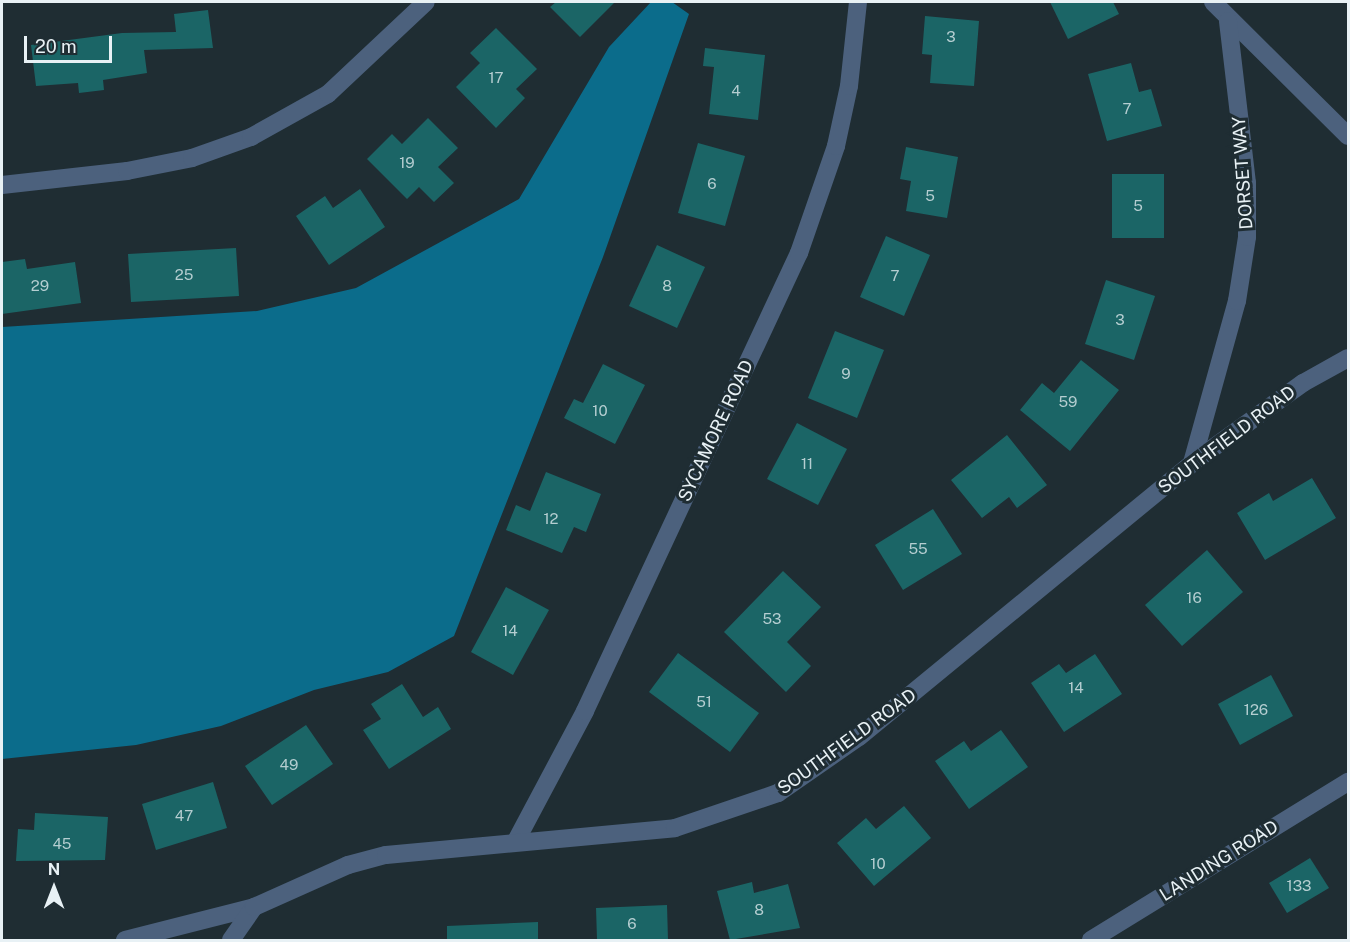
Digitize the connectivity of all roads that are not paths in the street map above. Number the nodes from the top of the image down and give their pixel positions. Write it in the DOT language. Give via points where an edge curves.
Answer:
graph roads {
  1 [pos="426,2"];
  2 [pos="858,2"];
  3 [pos="1214,2"];
  4 [pos="409,9"];
  5 [pos="1228,21"];
  6 [pos="1348,136"];
  7 [pos="2,185"];
  8 [pos="1348,358"];
  9 [pos="1192,463"];
  10 [pos="1348,782"];
  11 [pos="516,841"];
  12 [pos="254,907"];
  13 [pos="125,940"];
  14 [pos="231,940"];
  15 [pos="1091,940"];
  1 -- 4 [label="street"];
  2 -- 11 [label="street, SYCAMORE ROAD" via="838,136 799,253 585,711"];
  3 -- 5 [label="street"];
  4 -- 7 [label="street" via="328,94 251,137 192,158 127,171"];
  5 -- 6 [label="street"];
  5 -- 9 [label="street, DORSET WAY" via="1247,183 1247,237 1238,301"];
  8 -- 9 [label="street, SOUTHFIELD ROAD" via="1303,383"];
  9 -- 11 [label="street, SOUTHFIELD ROAD" via="895,709 778,794 675,828"];
  10 -- 15 [label="street, LANDING ROAD"];
  11 -- 12 [label="street, SOUTHFIELD ROAD" via="348,865"];
  12 -- 13 [label="street, SOUTHFIELD ROAD"];
  12 -- 14 [label="street"];
}
